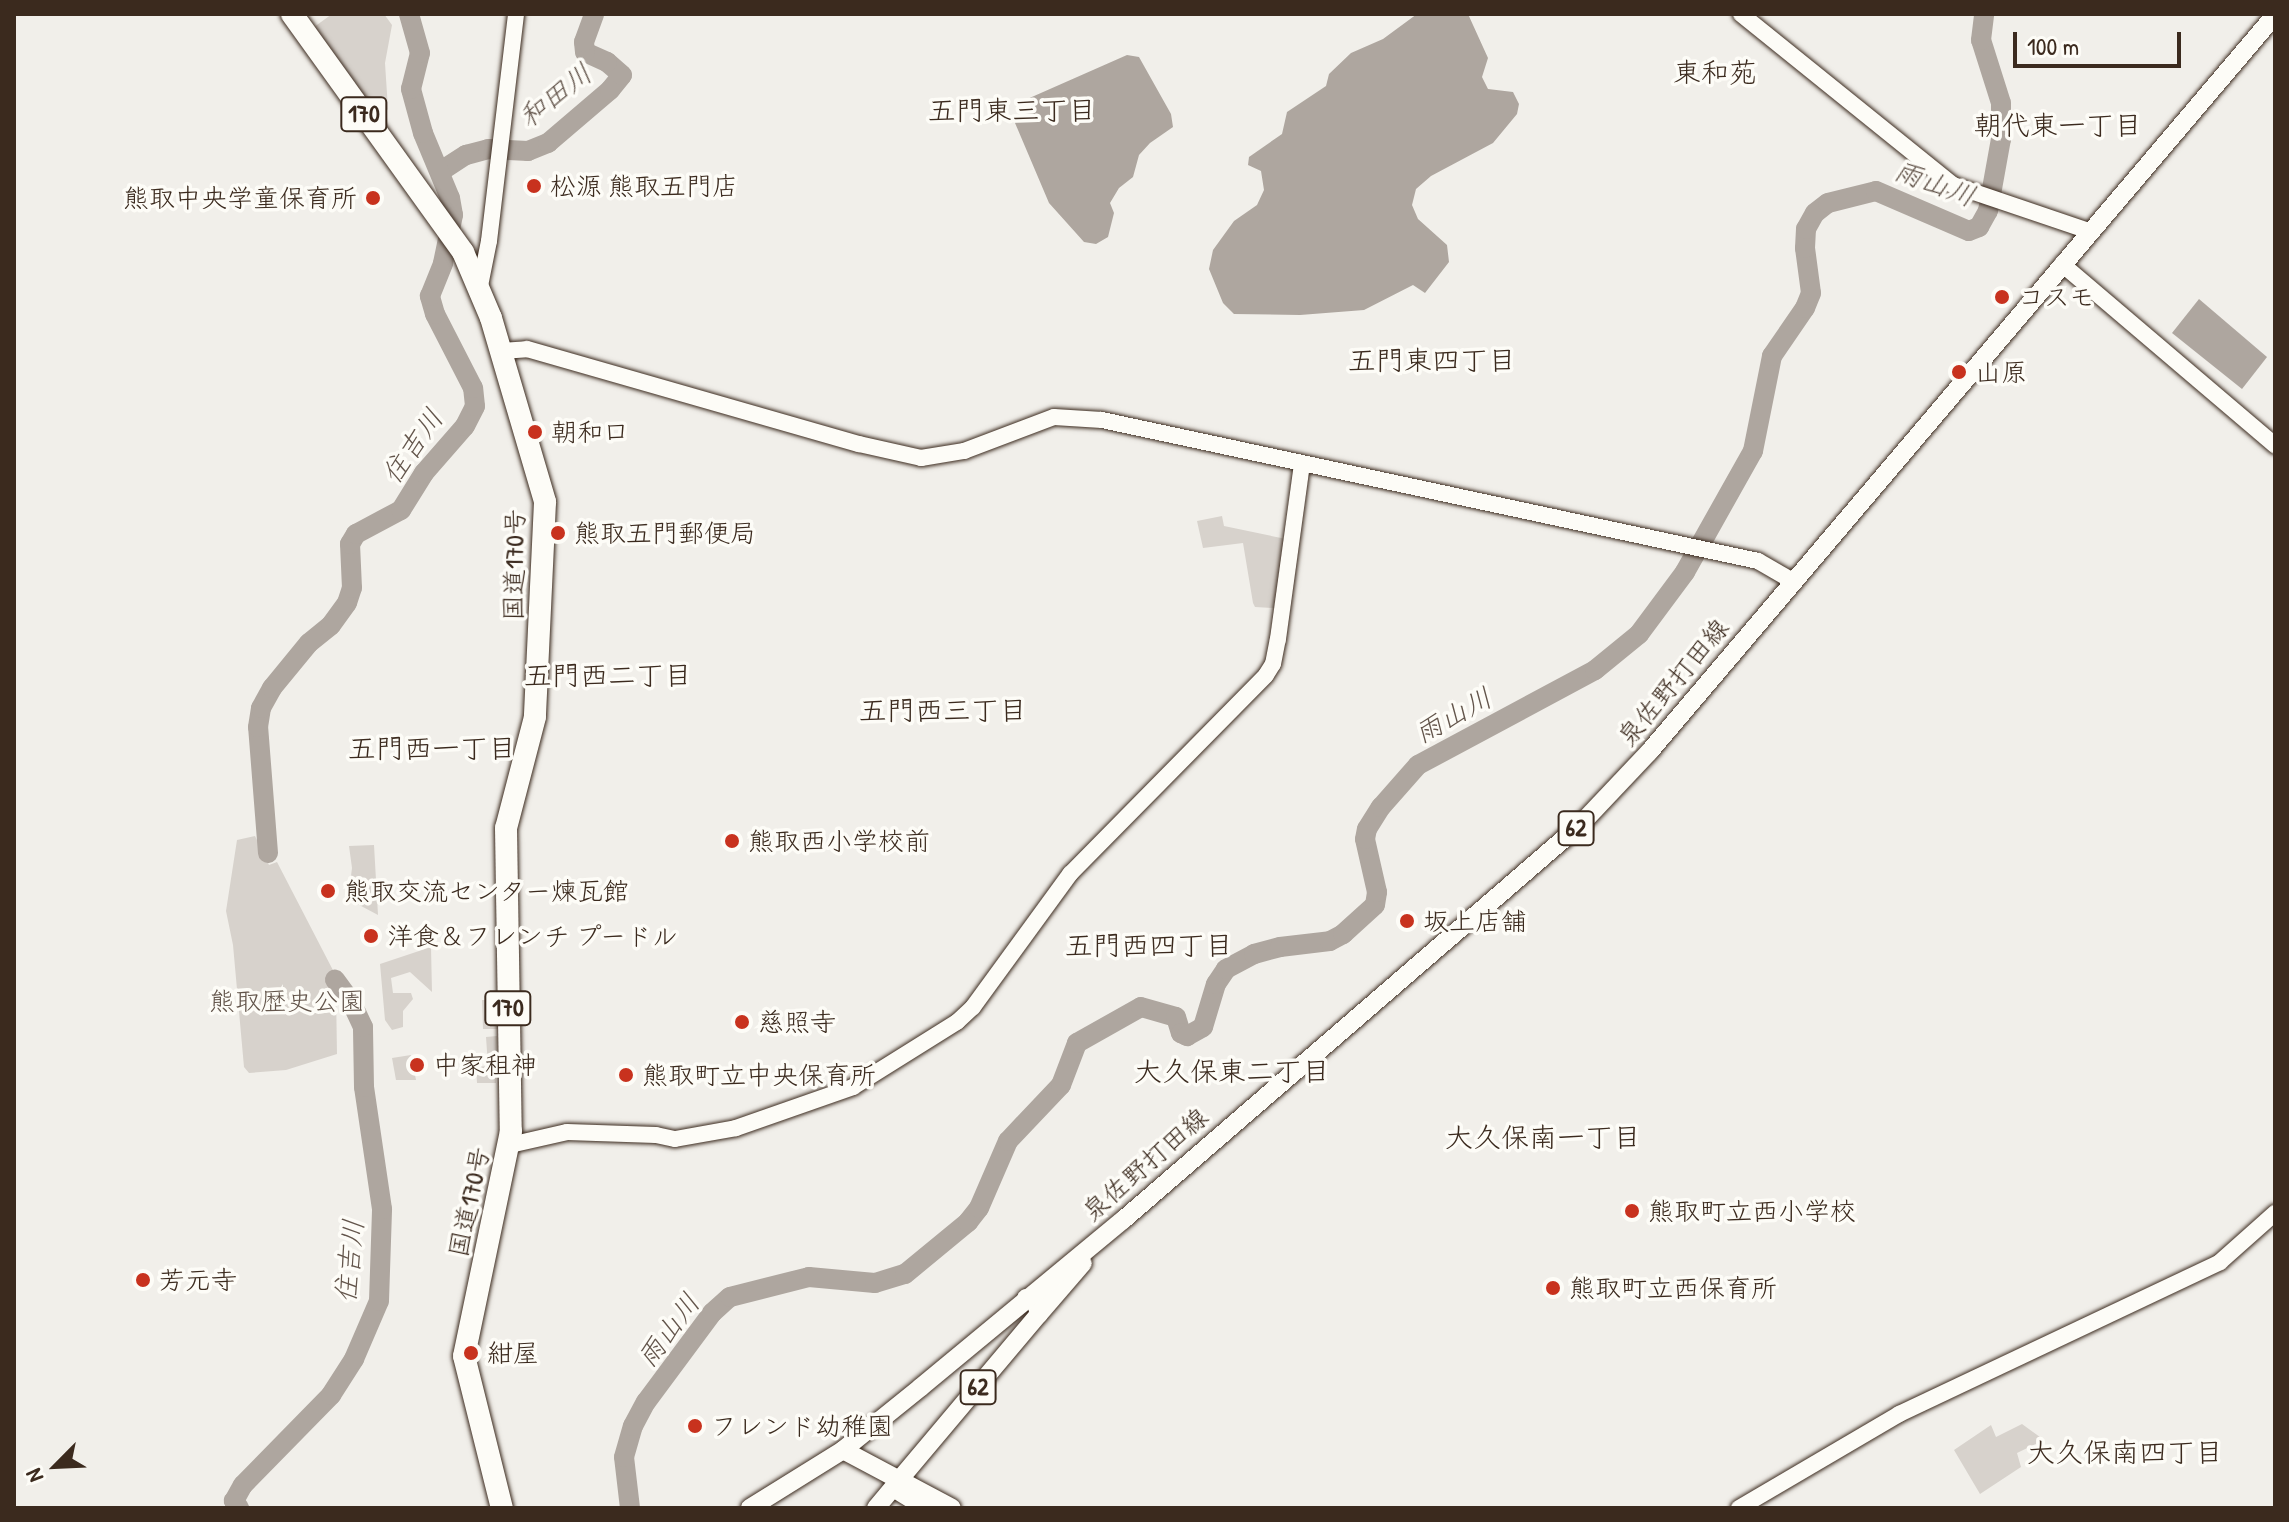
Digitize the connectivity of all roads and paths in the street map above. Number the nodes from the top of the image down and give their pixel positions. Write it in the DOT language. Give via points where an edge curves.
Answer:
graph roads {
  1 [pos="292,14"];
  2 [pos="516,14"];
  3 [pos="1741,14"];
  4 [pos="2275,15"];
  5 [pos="2089,231"];
  6 [pos="2062,264"];
  7 [pos="480,286"];
  8 [pos="501,351"];
  9 [pos="2275,445"];
  10 [pos="1302,464"];
  11 [pos="1792,581"];
  12 [pos="510,1145"];
  13 [pos="2275,1213"];
  14 [pos="1123,1220"];
  15 [pos="1026,1298"];
  16 [pos="1039,1314"];
  17 [pos="843,1450"];
  18 [pos="897,1483"];
  19 [pos="502,1508"];
  20 [pos="750,1508"];
  21 [pos="876,1508"];
  22 [pos="926,1508"];
  23 [pos="952,1508"];
  24 [pos="1739,1508"];
  1 -- 7 [label="highway, 国道170号 / 170" via="463,252"];
  2 -- 7 [label="street"];
  3 -- 5 [label="street" via="1962,189"];
  4 -- 5 [label="main road, 泉佐野打田線 / 62"];
  5 -- 6 [label="main road, 泉佐野打田線 / 62"];
  6 -- 9 [label="street"];
  6 -- 11 [label="main road, 泉佐野打田線 / 62"];
  7 -- 8 [label="highway, 国道170号 / 170"];
  8 -- 10 [label="street" via="527,349 921,458 964,451 1039,421 1069,417"];
  8 -- 12 [label="highway, 国道170号 / 170" via="545,502 535,717 506,828"];
  10 -- 11 [label="street" via="1758,561"];
  10 -- 12 [label="street" via="1273,664 1070,874 957,1022 853,1087 736,1128 675,1139 567,1132"];
  11 -- 14 [label="main road, 泉佐野打田線 / 62" via="1650,751 1581,824"];
  12 -- 19 [label="highway, 国道170号 / 170" via="464,1356"];
  13 -- 24 [label="street" via="2220,1262 1899,1414"];
  14 -- 15 [label="main road, 泉佐野打田線 / 62"];
  14 -- 16 [label="main road, 62"];
  15 -- 16 [label="main road" via="1035,1300"];
  15 -- 17 [label="main road, 泉佐野打田線 / 62"];
  16 -- 18 [label="main road, 62"];
  17 -- 18 [label="main road"];
  17 -- 20 [label="main road, 泉佐野打田線 / 62"];
  18 -- 21 [label="main road, 62"];
  18 -- 22 [label="main road"];
  18 -- 23 [label="main road"];
}
